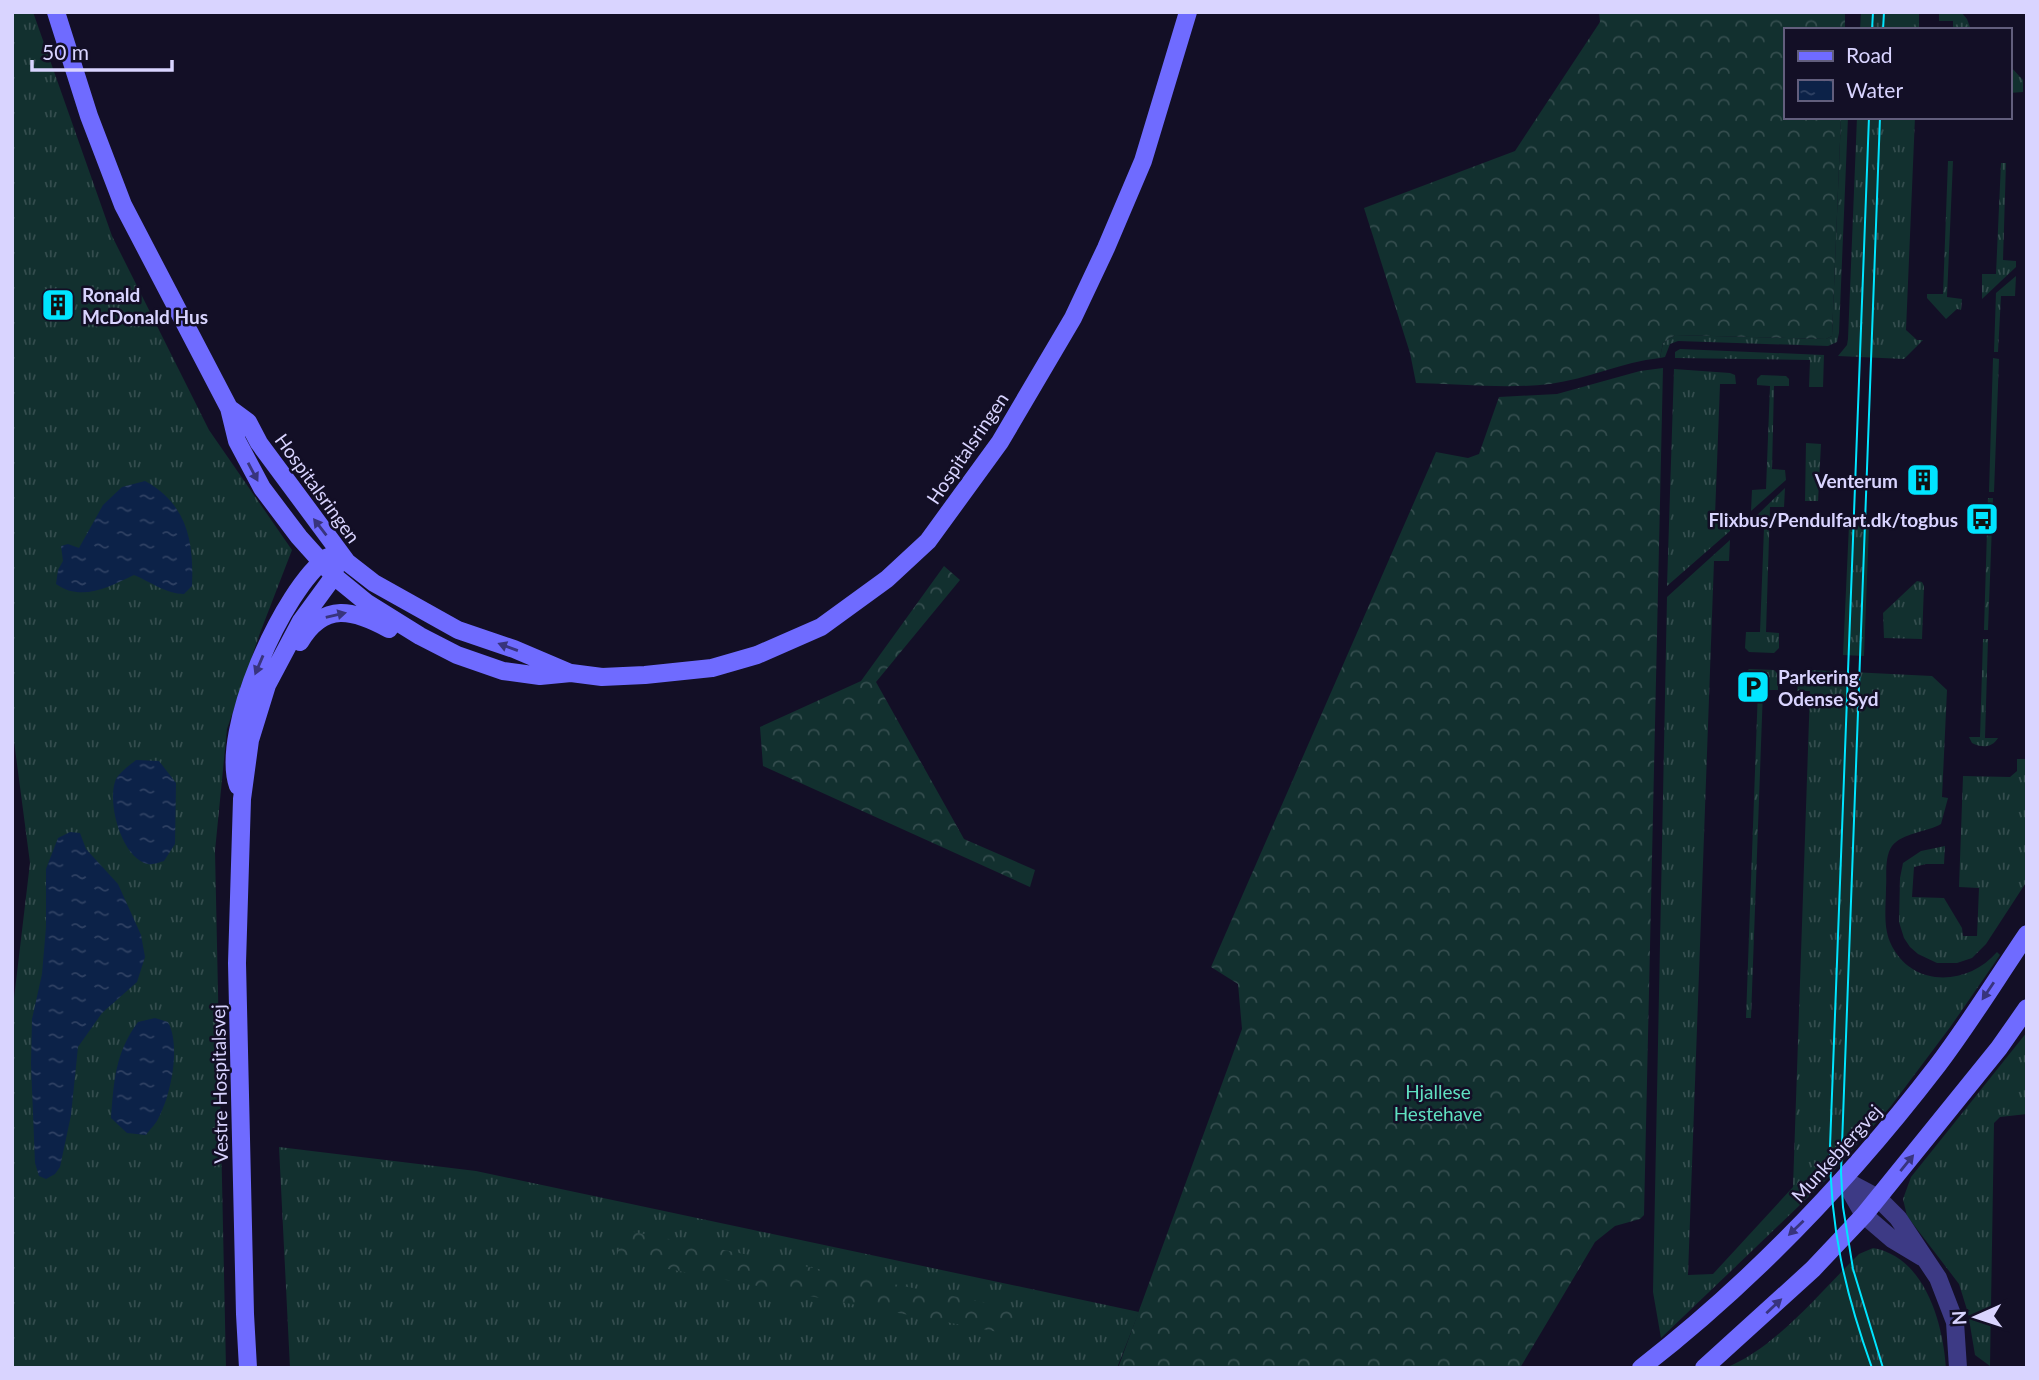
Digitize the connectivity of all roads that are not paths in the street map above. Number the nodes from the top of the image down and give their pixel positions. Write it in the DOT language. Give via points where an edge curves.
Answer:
graph roads {
  1 [pos="56,12"];
  2 [pos="1188,12"];
  3 [pos="229,408"];
  4 [pos="338,550"];
  5 [pos="321,562"];
  6 [pos="334,576"];
  7 [pos="436,644"];
  8 [pos="571,673"];
  9 [pos="242,799"];
  10 [pos="2027,934"];
  11 [pos="2027,1008"];
  12 [pos="1844,1180"];
  13 [pos="1878,1198"];
  14 [pos="1864,1215"];
  15 [pos="1926,1259"];
  16 [pos="248,1368"];
  17 [pos="1641,1368"];
  18 [pos="1704,1368"];
  19 [pos="1958,1368"];
  1 -- 3 [label="street, Hospitalsringen" via="123,205"];
  2 -- 8 [label="street, Hospitalsringen" via="1143,161 1073,318 1000,442 928,541 887,579 821,627 757,655 712,668 645,675"];
  4 -- 3 [label="street, Hospitalsringen, one-way" via="248,422"];
  3 -- 5 [label="street, Hospitalsringen, one-way" via="237,441 262,488"];
  4 -- 5 [label="street, Vestre Hospitalsvej"];
  4 -- 6 [label="street, Vestre Hospitalsvej"];
  8 -- 4 [label="street, Hospitalsringen, one-way" via="426,614 374,583"];
  5 -- 6 [label="street, Hospitalsringen"];
  5 -- 9 [label="street, Vestre Hospitalsvej, one-way" via="297,591 261,658 245,700 234,774"];
  6 -- 7 [label="street, Hospitalsringen" via="367,603"];
  6 -- 9 [label="street, Vestre Hospitalsvej" via="301,621 267,685 250,740"];
  7 -- 8 [label="street, Hospitalsringen" via="503,671 540,676"];
  9 -- 7 [label="street, one-way" via="278,687 306,631 321,619 336,612 355,613 408,640"];
  9 -- 16 [label="street, Vestre Hospitalsvej" via="237,963"];
  10 -- 12 [label="street, Munkebjergvej, one-way" via="1939,1063"];
  13 -- 11 [label="street, one-way"];
  12 -- 13 [label="street"];
  12 -- 14 [label="street"];
  12 -- 17 [label="street, Munkebjergvej, one-way" via="1696,1325"];
  13 -- 14 [label="street"];
  13 -- 15 [label="street" via="1905,1226"];
  14 -- 15 [label="street"];
  18 -- 14 [label="street, one-way" via="1813,1269"];
  15 -- 19 [label="street" via="1955,1322"];
}
